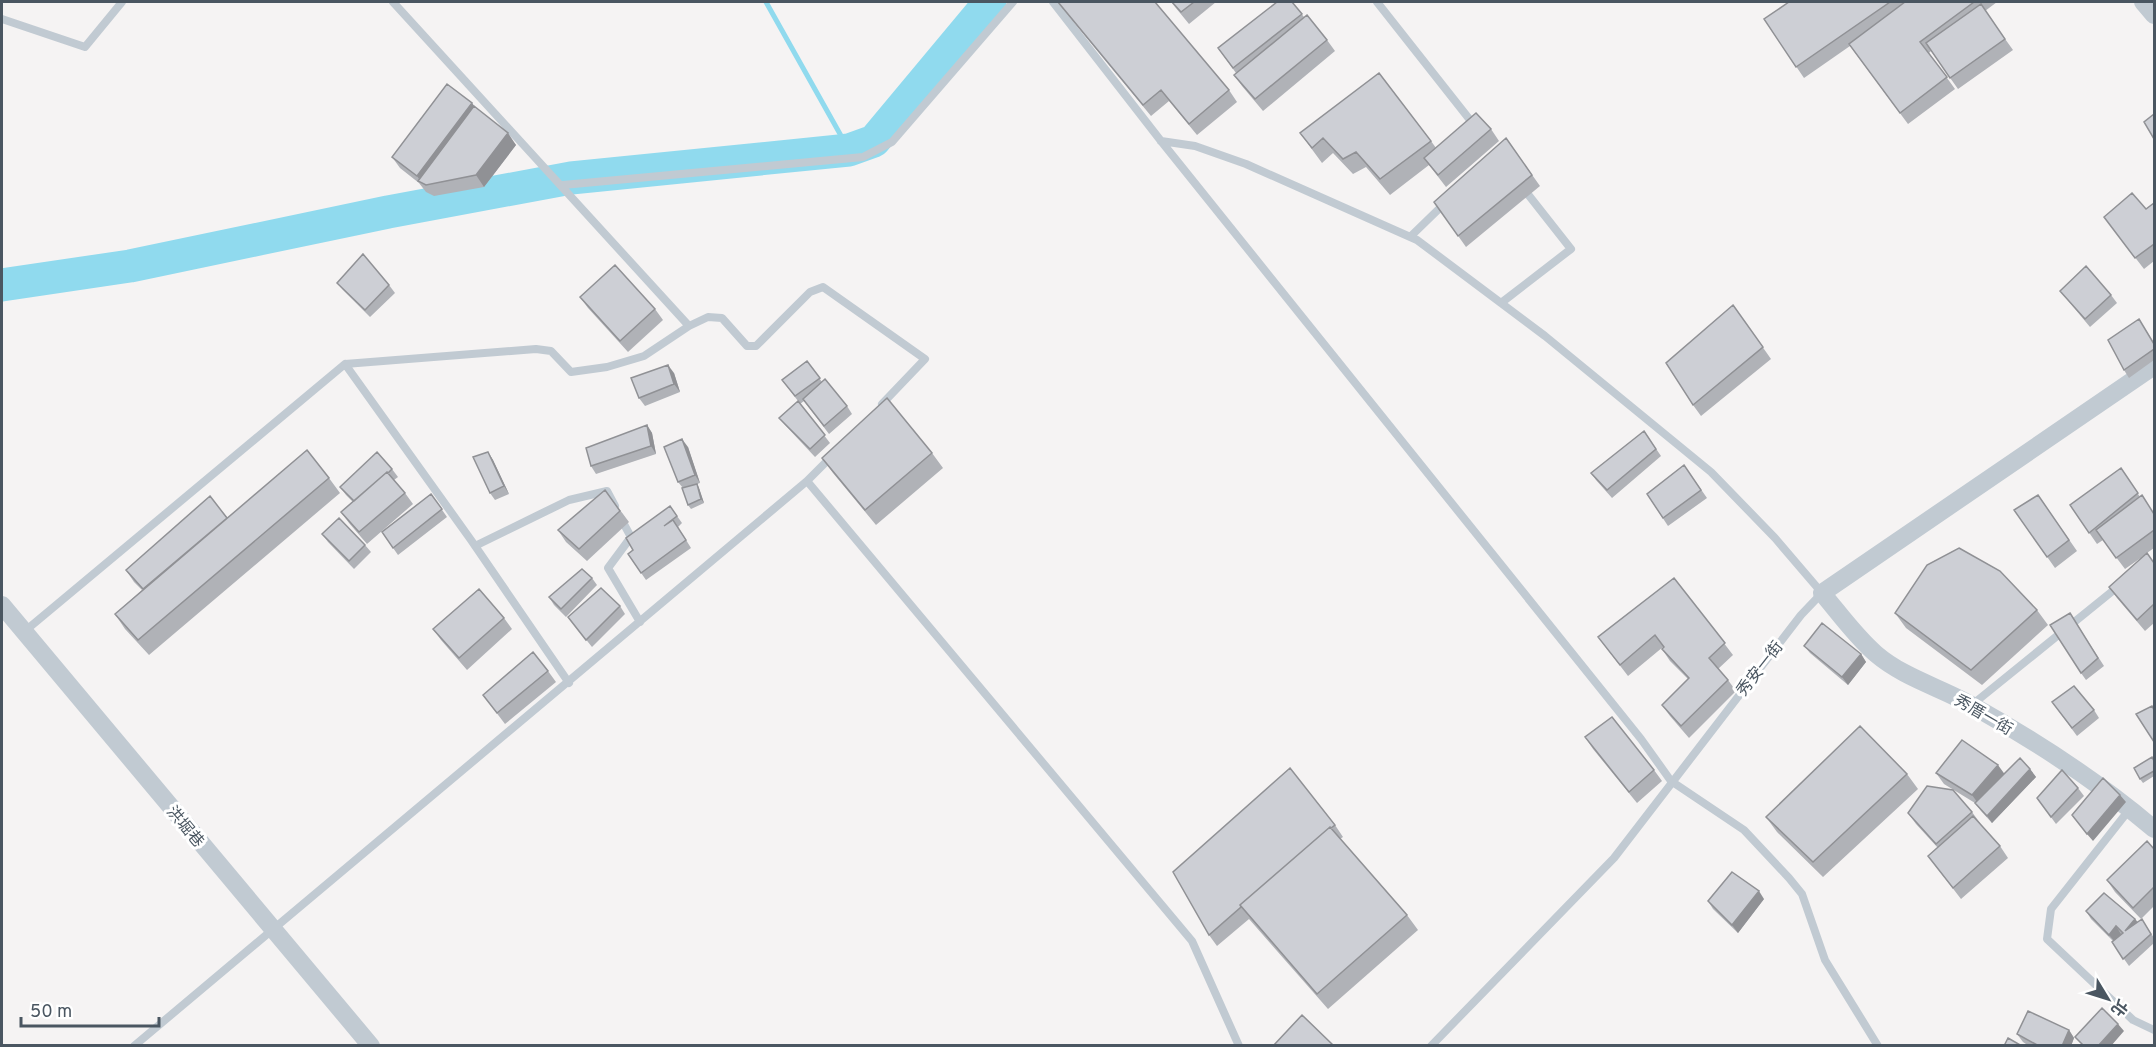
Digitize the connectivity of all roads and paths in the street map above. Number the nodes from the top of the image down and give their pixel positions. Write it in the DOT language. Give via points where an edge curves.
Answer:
graph roads {
  1 [pos="122,2"];
  2 [pos="393,2"];
  3 [pos="1013,2"];
  4 [pos="1053,2"];
  5 [pos="1377,2"];
  6 [pos="2143,2"];
  7 [pos="2154,15"];
  8 [pos="2,19"];
  9 [pos="1482,136"];
  10 [pos="1161,141"];
  11 [pos="1517,180"];
  12 [pos="563,185"];
  13 [pos="1453,195"];
  14 [pos="1410,237"];
  15 [pos="1501,303"];
  16 [pos="689,326"];
  17 [pos="345,364"];
  18 [pos="2154,366"];
  19 [pos="878,408"];
  20 [pos="839,448"];
  21 [pos="807,481"];
  22 [pos="475,546"];
  23 [pos="2127,579"];
  24 [pos="1822,593"];
  25 [pos="2,605"];
  26 [pos="640,622"];
  27 [pos="24,632"];
  28 [pos="569,683"];
  29 [pos="1972,705"];
  30 [pos="1671,781"];
  31 [pos="2130,809"];
  32 [pos="2154,829"];
  33 [pos="272,928"];
  34 [pos="2154,1030"];
  35 [pos="134,1046"];
  36 [pos="371,1046"];
  37 [pos="1239,1046"];
  38 [pos="1431,1046"];
  39 [pos="1878,1046"];
  1 -- 8 [label="lane" via="85,47"];
  2 -- 12 [label="lane"];
  3 -- 12 [label="lane" via="892,142 863,157"];
  4 -- 10 [label="lane"];
  5 -- 9 [label="lane"];
  6 -- 7 [label="street"];
  10 -- 14 [label="lane" via="1195,146 1246,164"];
  10 -- 30 [label="lane"];
  11 -- 15 [label="lane" via="1571,249"];
  12 -- 16 [label="lane"];
  13 -- 14 [label="lane"];
  14 -- 15 [label="lane"];
  15 -- 24 [label="lane" via="1711,472"];
  16 -- 17 [label="lane" via="644,356 571,372 551,351 536,349"];
  16 -- 19 [label="lane" via="708,316 722,318 747,346 756,346 810,292 823,287 925,359"];
  17 -- 22 [label="lane"];
  17 -- 27 [label="lane"];
  18 -- 24 [label="street, 秀安一街"];
  20 -- 21 [label="lane"];
  21 -- 26 [label="lane"];
  21 -- 37 [label="lane" via="1192,941"];
  22 -- 26 [label="lane" via="569,500 607,491 631,537 608,568"];
  22 -- 28 [label="lane"];
  23 -- 29 [label="lane"];
  24 -- 29 [label="street, 秀厝一街" via="1876,654"];
  24 -- 30 [label="lane, 秀安一街"];
  25 -- 27 [label="street, 洪堀巷"];
  26 -- 28 [label="lane"];
  27 -- 33 [label="street, 洪堀巷"];
  28 -- 33 [label="lane"];
  29 -- 31 [label="street, 秀厝一街" via="2058,758"];
  30 -- 38 [label="lane, 秀安一街" via="1614,858"];
  30 -- 39 [label="lane" via="1744,830 1802,894 1825,960"];
  31 -- 32 [label="street, 秀厝一街"];
  31 -- 34 [label="lane" via="2051,909 2047,939 2133,1020"];
  33 -- 35 [label="lane"];
  33 -- 36 [label="street, 洪堀巷"];
}
